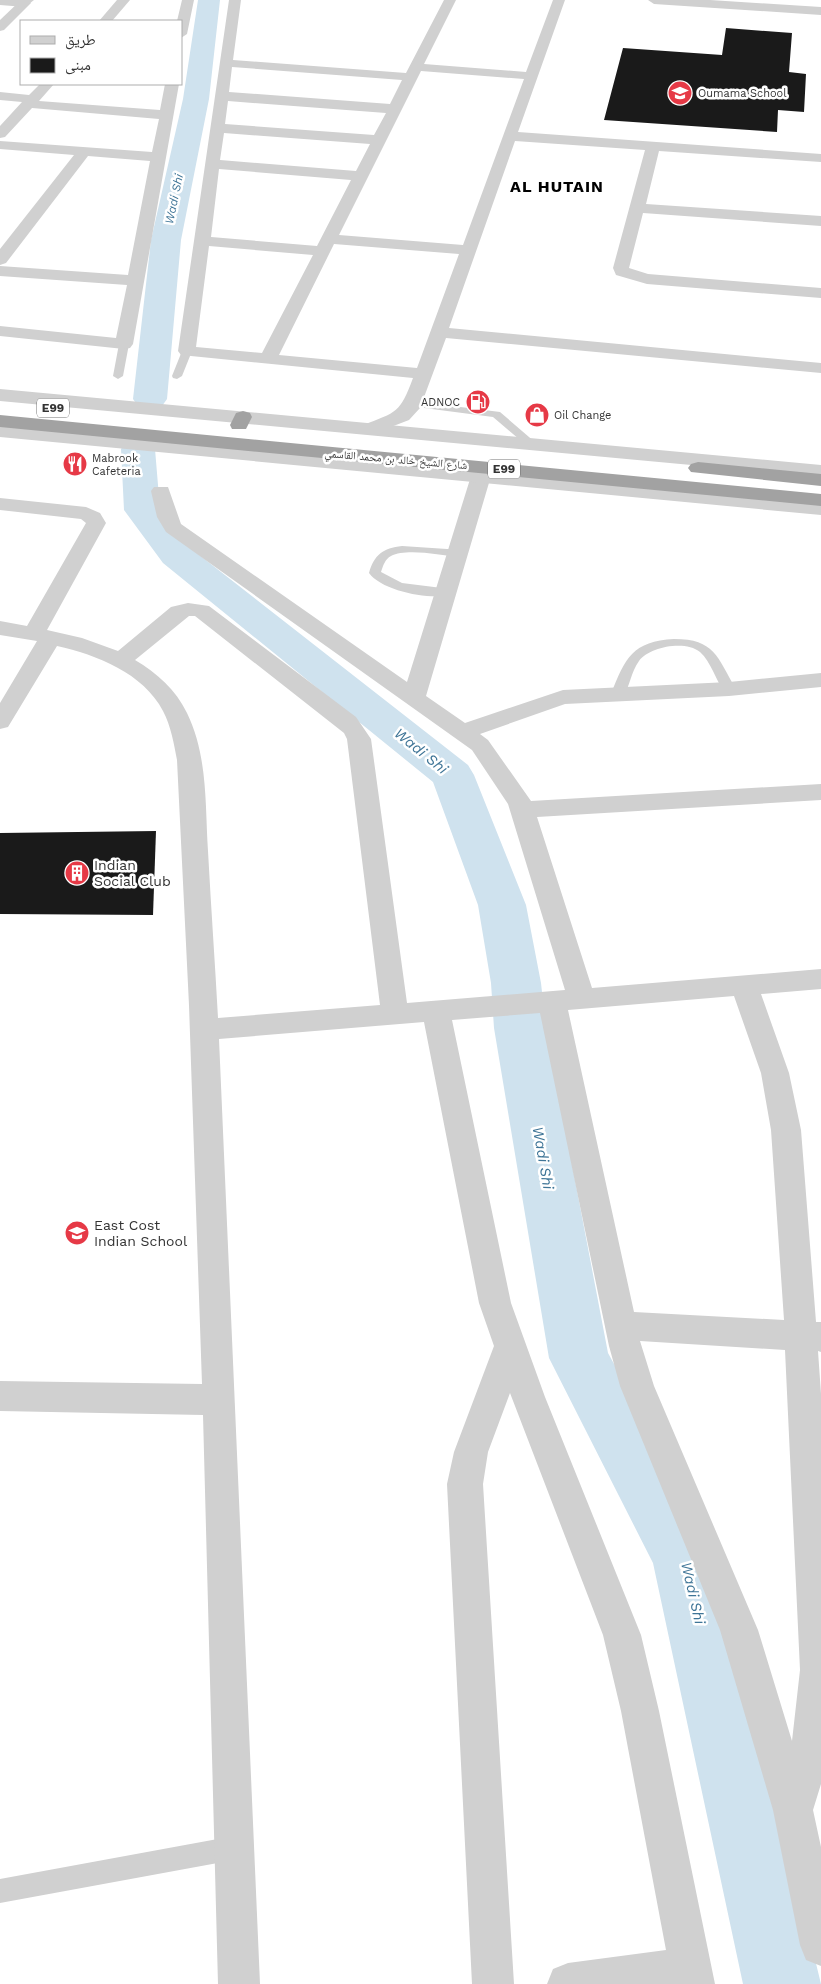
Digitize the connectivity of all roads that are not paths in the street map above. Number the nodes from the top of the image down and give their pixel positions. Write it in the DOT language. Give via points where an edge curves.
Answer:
graph roads {
  1 [pos="124,0"];
  2 [pos="188,0"];
  3 [pos="235,0"];
  4 [pos="450,0"];
  5 [pos="559,0"];
  6 [pos="654,0"];
  7 [pos="0,1"];
  8 [pos="27,1"];
  9 [pos="821,11"];
  10 [pos="106,20"];
  11 [pos="0,27"];
  12 [pos="182,29"];
  13 [pos="227,63"];
  14 [pos="413,72"];
  15 [pos="532,76"];
  16 [pos="46,85"];
  17 [pos="172,85"];
  18 [pos="0,96"];
  19 [pos="221,96"];
  20 [pos="30,101"];
  21 [pos="395,109"];
  22 [pos="166,115"];
  23 [pos="216,128"];
  24 [pos="0,134"];
  25 [pos="510,136"];
  26 [pos="379,140"];
  27 [pos="0,145"];
  28 [pos="653,147"];
  29 [pos="84,152"];
  30 [pos="159,157"];
  31 [pos="821,158"];
  32 [pos="211,164"];
  33 [pos="361,176"];
  34 [pos="638,208"];
  35 [pos="821,221"];
  36 [pos="9,223"];
  37 [pos="28,224"];
  38 [pos="203,241"];
  39 [pos="326,245"];
  40 [pos="469,250"];
  41 [pos="0,260"];
  42 [pos="0,271"];
  43 [pos="136,281"];
  44 [pos="821,293"];
  45 [pos="0,331"];
  46 [pos="440,332"];
  47 [pos="124,344"];
  48 [pos="187,351"];
  49 [pos="268,359"];
  50 [pos="821,368"];
  51 [pos="424,374"];
  52 [pos="118,376"];
  53 [pos="177,376"];
  54 [pos="0,394"];
  55 [pos="0,403"];
  56 [pos="413,404"];
  57 [pos="0,421"];
  58 [pos="241,421"];
  59 [pos="370,429"];
  60 [pos="0,430"];
  61 [pos="434,435"];
  62 [pos="530,443"];
  63 [pos="372,461"];
  64 [pos="697,464"];
  65 [pos="821,471"];
  66 [pos="481,476"];
  67 [pos="821,480"];
  68 [pos="161,492"];
  69 [pos="821,500"];
  70 [pos="0,504"];
  71 [pos="821,509"];
  72 [pos="458,553"];
  73 [pos="446,592"];
  74 [pos="0,628"];
  75 [pos="42,636"];
  76 [pos="121,660"];
  77 [pos="821,681"];
  78 [pos="729,689"];
  79 [pos="618,694"];
  80 [pos="414,696"];
  81 [pos="0,722"];
  82 [pos="462,732"];
  83 [pos="821,792"];
  84 [pos="522,810"];
  85 [pos="821,979"];
  86 [pos="744,986"];
  87 [pos="567,1001"];
  88 [pos="450,1011"];
  89 [pos="395,1015"];
  90 [pos="204,1030"];
  91 [pos="621,1326"];
  92 [pos="811,1336"];
  93 [pos="510,1346"];
  94 [pos="0,1396"];
  95 [pos="219,1400"];
  96 [pos="818,1596"];
  97 [pos="793,1810"];
  98 [pos="234,1848"];
  99 [pos="0,1891"];
  100 [pos="821,1945"];
  101 [pos="693,1976"];
  102 [pos="239,1984"];
  103 [pos="493,1984"];
  104 [pos="568,1984"];
  1 -- 10 [label="street"];
  2 -- 12 [label="street"];
  3 -- 13 [label="street"];
  4 -- 14 [label="street"];
  5 -- 15 [label="street"];
  6 -- 9 [label="street"];
  7 -- 8 [label="street"];
  8 -- 11 [label="street"];
  13 -- 14 [label="street"];
  13 -- 19 [label="street"];
  14 -- 15 [label="street"];
  14 -- 21 [label="street"];
  15 -- 25 [label="street"];
  16 -- 20 [label="street"];
  17 -- 22 [label="street"];
  18 -- 20 [label="street"];
  19 -- 21 [label="street"];
  19 -- 23 [label="street"];
  20 -- 22 [label="street"];
  20 -- 24 [label="street"];
  21 -- 26 [label="street"];
  22 -- 30 [label="street"];
  23 -- 26 [label="street"];
  23 -- 32 [label="street"];
  25 -- 28 [label="street"];
  25 -- 40 [label="street"];
  26 -- 33 [label="street"];
  27 -- 29 [label="street"];
  28 -- 31 [label="street"];
  28 -- 34 [label="street"];
  29 -- 30 [label="street"];
  29 -- 37 [label="street"];
  30 -- 43 [label="street"];
  32 -- 33 [label="street"];
  32 -- 38 [label="street"];
  33 -- 39 [label="street"];
  34 -- 35 [label="street"];
  34 -- 44 [label="street" via="622,268 627,275"];
  36 -- 37 [label="street"];
  37 -- 41 [label="street"];
  38 -- 39 [label="street"];
  38 -- 48 [label="street"];
  39 -- 40 [label="street"];
  39 -- 49 [label="street"];
  40 -- 46 [label="street"];
  42 -- 43 [label="street"];
  43 -- 47 [label="street"];
  45 -- 47 [label="street"];
  46 -- 50 [label="street"];
  46 -- 51 [label="street"];
  47 -- 52 [label="lane"];
  48 -- 49 [label="street"];
  48 -- 53 [label="lane"];
  49 -- 51 [label="street"];
  51 -- 56 [label="street"];
  54 -- 58 [label="street"];
  55 -- 58 [label="highway, شارع الشيخ خالد بن محمد القاسمي / E99" via="198,421"];
  56 -- 59 [label="street" via="397,419"];
  56 -- 61 [label="street" via="419,424"];
  56 -- 62 [label="lane" via="496,414"];
  57 -- 63 [label="highway, شارع الشيخ خالد بن محمد القاسمي / E99"];
  58 -- 59 [label="street"];
  58 -- 64 [label="highway, شارع الشيخ خالد بن محمد القاسمي / E99"];
  59 -- 61 [label="street"];
  60 -- 63 [label="street"];
  61 -- 62 [label="street"];
  62 -- 64 [label="street"];
  63 -- 66 [label="street"];
  63 -- 69 [label="highway, شارع الشيخ خالد بن محمد القاسمي / E99"];
  64 -- 65 [label="street"];
  64 -- 67 [label="highway, شارع الشيخ خالد بن محمد القاسمي / E99"];
  66 -- 71 [label="street"];
  66 -- 72 [label="street"];
  68 -- 80 [label="street" via="173,528"];
  70 -- 75 [label="street" via="86,514 96,523"];
  72 -- 73 [label="street"];
  72 -- 73 [label="lane" via="398,550 386,554 375,573 382,581 398,587"];
  73 -- 80 [label="street"];
  74 -- 75 [label="street"];
  75 -- 76 [label="street" via="91,648"];
  75 -- 81 [label="street"];
  76 -- 89 [label="street" via="179,612 188,609 201,611 355,730 359,739"];
  76 -- 90 [label="street" via="160,689 176,713 186,749 193,799"];
  77 -- 78 [label="street"];
  78 -- 79 [label="street"];
  78 -- 79 [label="lane" via="704,650 689,643 663,643 642,648 630,662"];
  79 -- 82 [label="street" via="564,697"];
  80 -- 82 [label="street"];
  82 -- 84 [label="street" via="480,745"];
  83 -- 84 [label="street"];
  84 -- 87 [label="street"];
  85 -- 86 [label="street"];
  86 -- 87 [label="street"];
  86 -- 92 [label="street" via="775,1073 786,1130"];
  87 -- 88 [label="street"];
  87 -- 91 [label="street"];
  88 -- 89 [label="street"];
  88 -- 93 [label="street" via="495,1303"];
  89 -- 90 [label="street"];
  90 -- 95 [label="street"];
  91 -- 92 [label="street"];
  91 -- 97 [label="street" via="637,1386 739,1630"];
  92 -- 96 [label="street"];
  93 -- 101 [label="street" via="622,1635"];
  93 -- 103 [label="street" via="471,1452 465,1484"];
  94 -- 95 [label="street"];
  95 -- 98 [label="street"];
  96 -- 97 [label="street" via="818,1705 805,1775"];
  97 -- 100 [label="street"];
  98 -- 99 [label="lane"];
  98 -- 102 [label="street"];
  101 -- 104 [label="street"];
}
